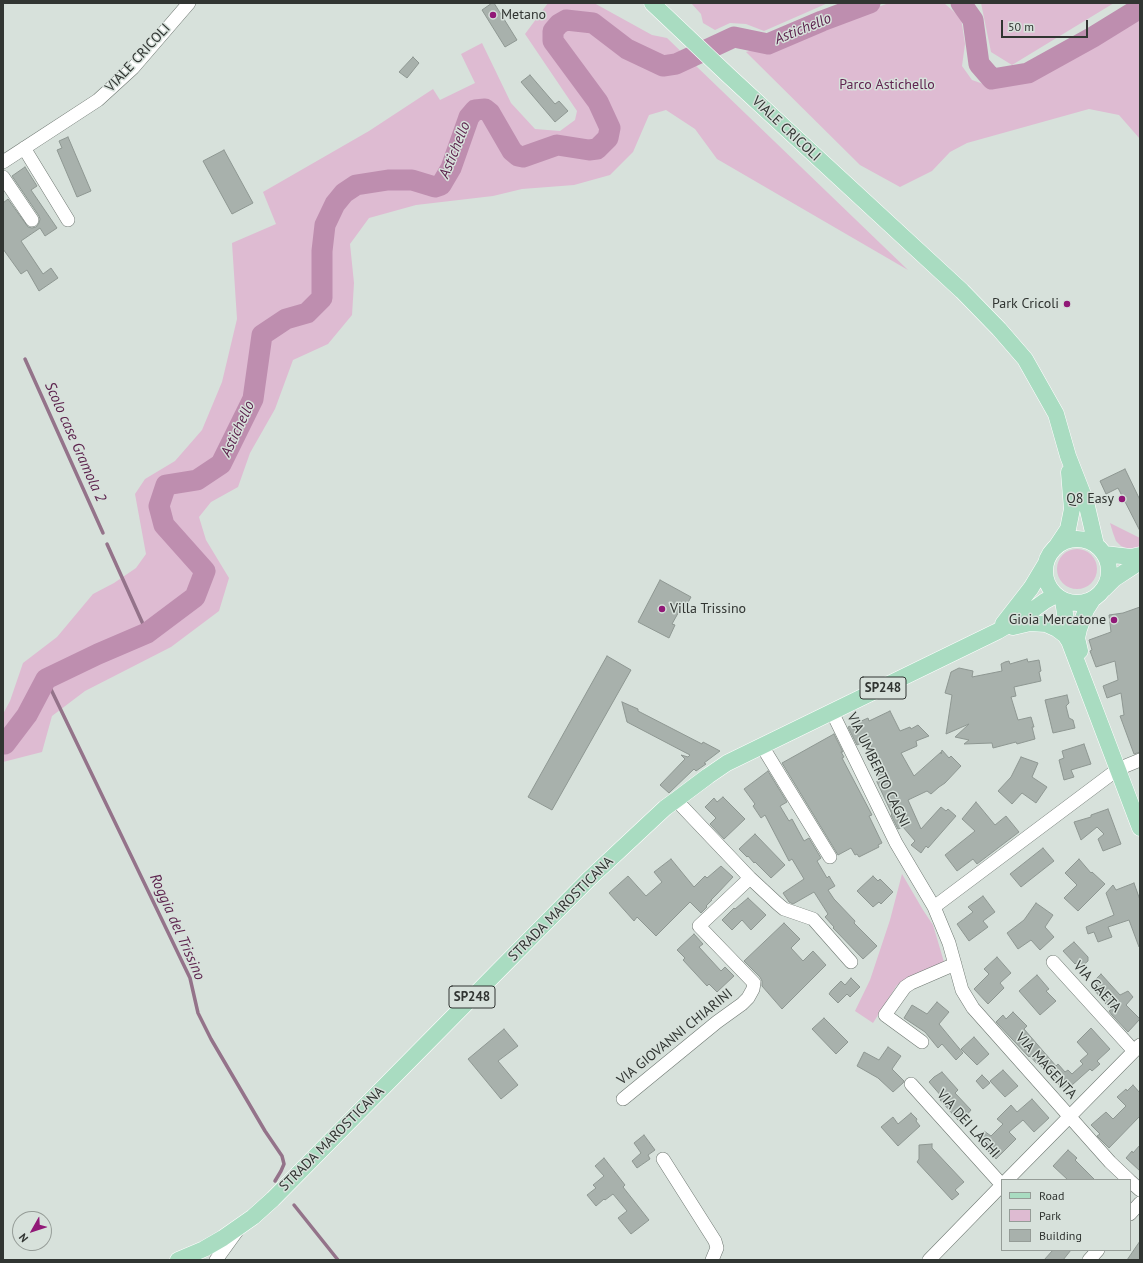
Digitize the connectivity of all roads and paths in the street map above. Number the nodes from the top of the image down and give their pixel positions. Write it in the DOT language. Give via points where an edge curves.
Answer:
graph roads {
  1 [pos="189,3"];
  2 [pos="652,3"];
  3 [pos="662,3"];
  4 [pos="695,37"];
  5 [pos="24,148"];
  6 [pos="3,162"];
  7 [pos="3,177"];
  8 [pos="32,220"];
  9 [pos="68,220"];
  10 [pos="1068,456"];
  11 [pos="1056,548"];
  12 [pos="1100,549"];
  13 [pos="1140,555"];
  14 [pos="1047,562"];
  15 [pos="1140,562"];
  16 [pos="1097,595"];
  17 [pos="1060,597"];
  18 [pos="998,631"];
  19 [pos="1069,641"];
  20 [pos="1083,678"];
  21 [pos="832,712"];
  22 [pos="762,746"];
  23 [pos="1140,760"];
  24 [pos="1118,770"];
  25 [pos="676,800"];
  26 [pos="1140,828"];
  27 [pos="830,857"];
  28 [pos="750,878"];
  29 [pos="934,907"];
  30 [pos="851,962"];
  31 [pos="1053,962"];
  32 [pos="955,964"];
  33 [pos="922,1042"];
  34 [pos="1137,1048"];
  35 [pos="911,1084"];
  36 [pos="623,1099"];
  37 [pos="1070,1116"];
  38 [pos="663,1159"];
  39 [pos="1008,1179"];
  40 [pos="1129,1179"];
  41 [pos="1131,1181"];
  42 [pos="1001,1184"];
  43 [pos="1001,1186"];
  44 [pos="1140,1190"];
  45 [pos="1140,1203"];
  46 [pos="1131,1213"];
  47 [pos="240,1228"];
  48 [pos="1097,1251"];
  49 [pos="186,1259"];
  50 [pos="216,1260"];
  51 [pos="712,1260"];
  52 [pos="929,1260"];
  53 [pos="1089,1260"];
  1 -- 5 [label="street, VIALE CRICOLI" via="133,68 98,100"];
  2 -- 4 [label="main road, VIALE CRICOLI"];
  3 -- 4 [label="main road, VIALE CRICOLI"];
  4 -- 10 [label="main road, VIALE CRICOLI" via="993,323 1025,359 1056,414"];
  5 -- 6 [label="street, VIALE CRICOLI"];
  5 -- 9 [label="street"];
  7 -- 8 [label="street"];
  10 -- 11 [label="main road, VIALE CRICOLI" via="1072,509 1068,529"];
  10 -- 12 [label="main road, VIALE CRICOLI" via="1086,502"];
  11 -- 12 [label="main road" via="1071,540 1080,539"];
  11 -- 14 [label="main road, SP248"];
  12 -- 13 [label="main road" via="1131,557"];
  12 -- 16 [label="main road" via="1108,563 1109,573 1107,583"];
  14 -- 17 [label="main road" via="1047,580 1050,588"];
  14 -- 18 [label="main road, STRADA MAROSTICANA / SP248" via="1031,588"];
  15 -- 16 [label="main road" via="1114,579"];
  16 -- 17 [label="main road" via="1083,602 1073,603"];
  16 -- 20 [label="main road" via="1086,610 1077,638"];
  17 -- 18 [label="main road, STRADA MAROSTICANA / SP248" via="1045,601"];
  17 -- 19 [label="main road"];
  18 -- 19 [label="main road, STRADA MAROSTICANA" via="1030,623 1041,623 1057,629"];
  18 -- 21 [label="main road, STRADA MAROSTICANA / SP248"];
  19 -- 20 [label="main road"];
  20 -- 24 [label="main road"];
  21 -- 22 [label="main road, STRADA MAROSTICANA / SP248"];
  21 -- 29 [label="street, VIA UMBERTO CAGNI" via="896,843"];
  22 -- 25 [label="main road, STRADA MAROSTICANA / SP248" via="727,764"];
  22 -- 27 [label="street"];
  23 -- 24 [label="street"];
  24 -- 26 [label="main road"];
  24 -- 29 [label="street"];
  25 -- 28 [label="street"];
  25 -- 47 [label="main road, STRADA MAROSTICANA / SP248" via="589,879 273,1199"];
  28 -- 30 [label="street" via="784,909 812,919"];
  28 -- 36 [label="street, VIA GIOVANNI CHIARINI" via="699,926 754,983 748,998"];
  29 -- 32 [label="street, VIA MAGENTA"];
  31 -- 34 [label="street, VIA GAETA"];
  32 -- 33 [label="street" via="905,987 885,1015"];
  32 -- 37 [label="street, VIA MAGENTA" via="962,990 973,1008"];
  34 -- 37 [label="street"];
  35 -- 42 [label="street, VIA DEI LAGHI"];
  37 -- 39 [label="street"];
  37 -- 40 [label="street, VIA MAGENTA" via="1110,1162"];
  38 -- 51 [label="street" via="715,1241 717,1248"];
  41 -- 44 [label="street, VIA MAGENTA"];
  43 -- 52 [label="street, VIA DEI LAGHI"];
  45 -- 46 [label="street"];
  47 -- 49 [label="main road, STRADA MAROSTICANA / SP248"];
  47 -- 50 [label="street"];
  48 -- 53 [label="street"];
}
